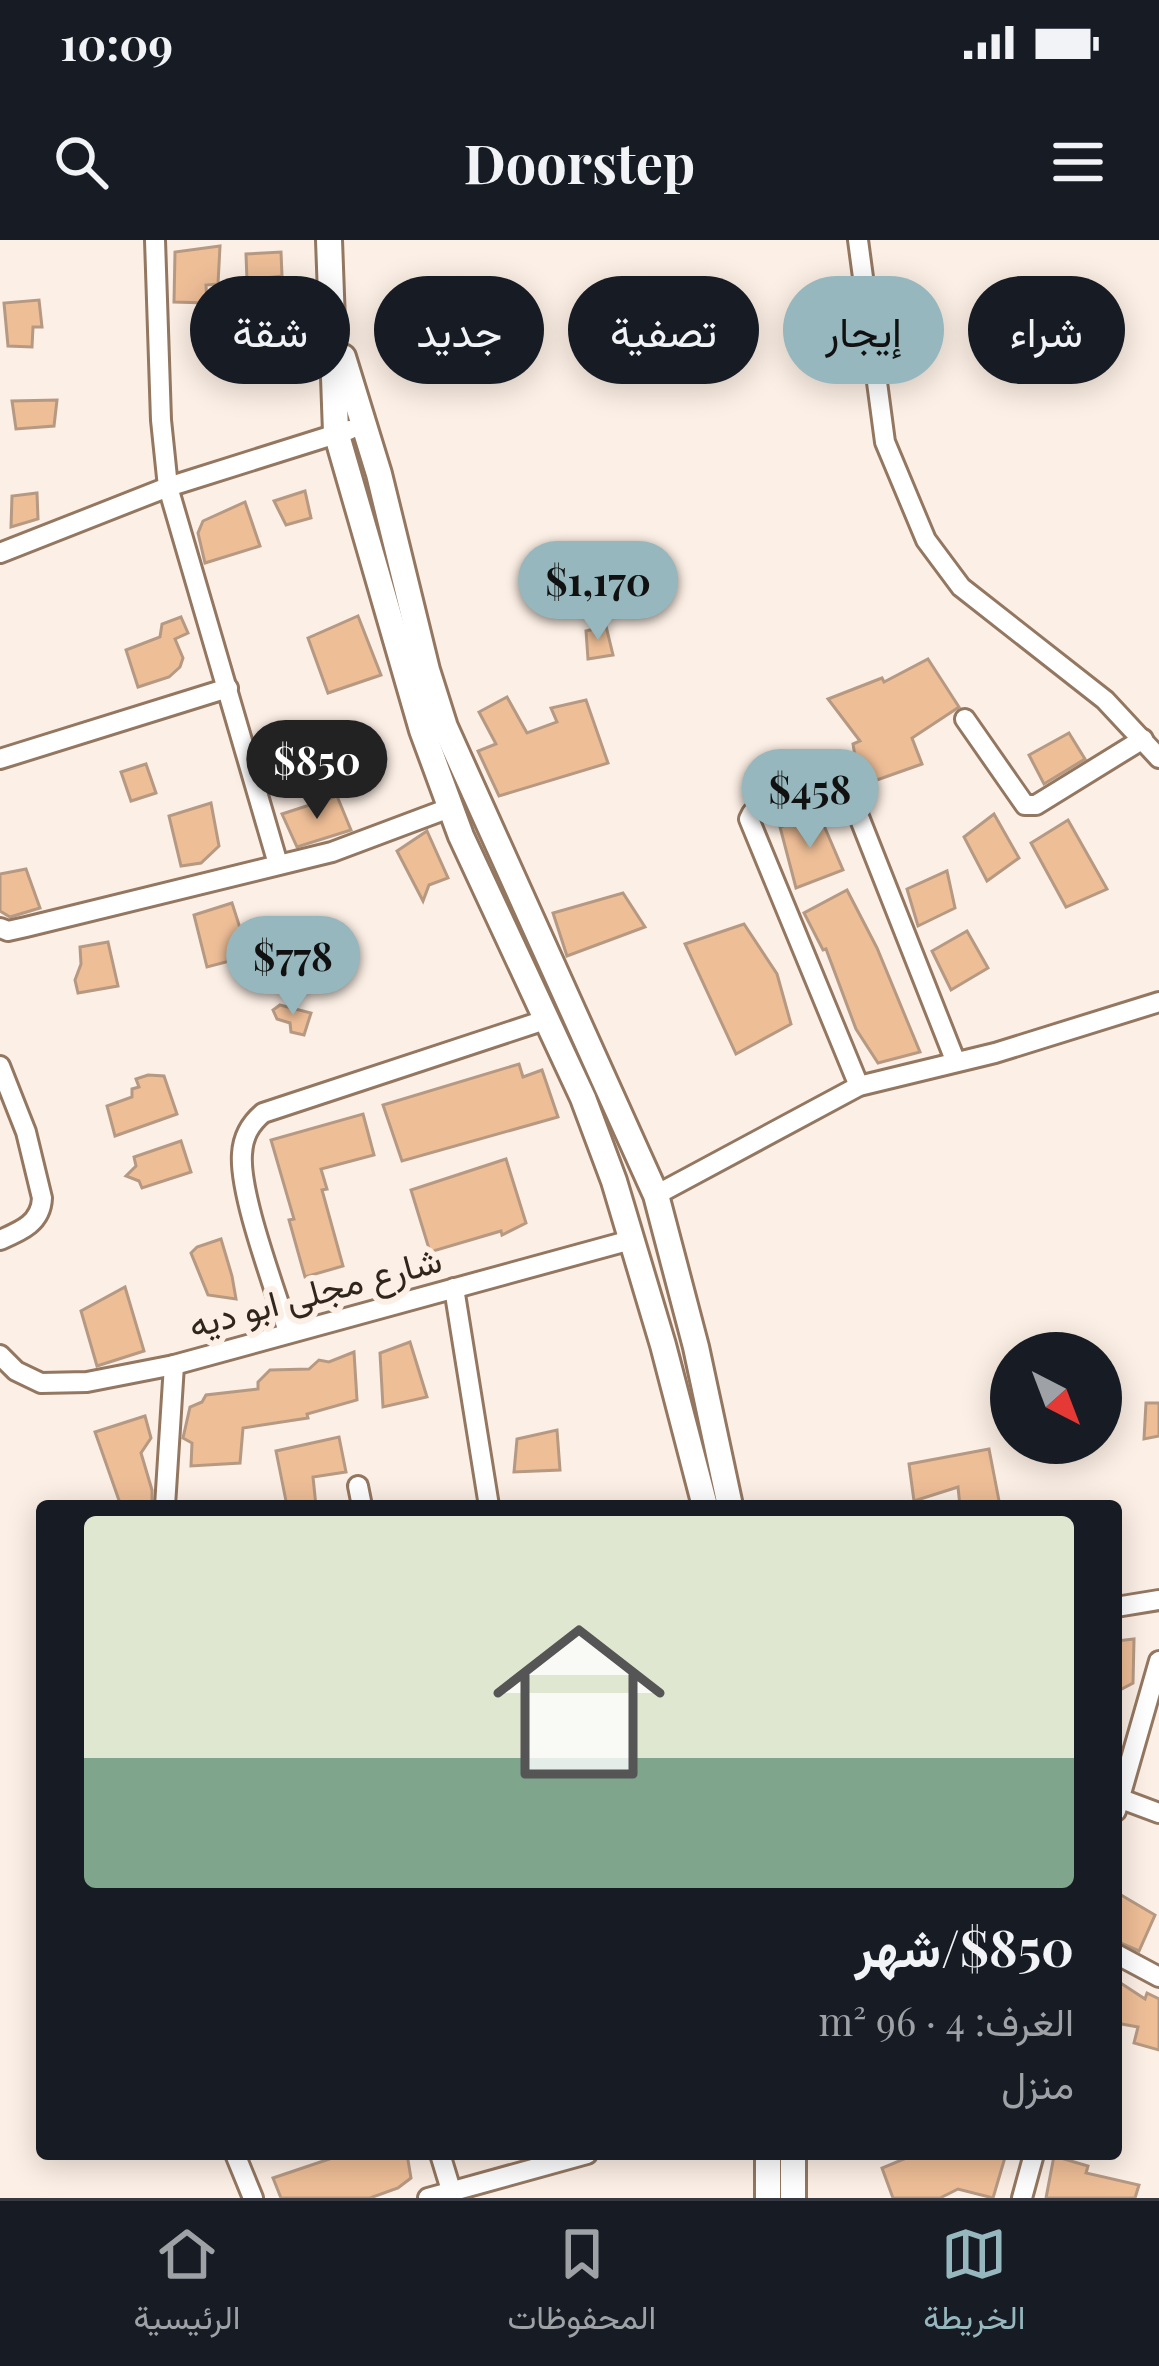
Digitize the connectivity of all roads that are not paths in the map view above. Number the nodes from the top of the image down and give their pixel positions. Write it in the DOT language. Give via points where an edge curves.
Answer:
graph roads {
  1 [pos="155,240"];
  2 [pos="329,240"];
  3 [pos="858,240"];
  4 [pos="331,276"];
  5 [pos="350,380"];
  6 [pos="336,384"];
  7 [pos="365,428"];
  8 [pos="336,432"];
  9 [pos="168,487"];
  10 [pos="0,553"];
  11 [pos="228,688"];
  12 [pos="965,719"];
  13 [pos="1143,740"];
  14 [pos="1159,758"];
  15 [pos="0,759"];
  16 [pos="452,807"];
  17 [pos="278,863"];
  18 [pos="0,928"];
  19 [pos="1159,1002"];
  20 [pos="548,1019"];
  21 [pos="955,1060"];
  22 [pos="0,1066"];
  23 [pos="859,1086"];
  24 [pos="656,1195"];
  25 [pos="0,1240"];
  26 [pos="631,1240"];
  27 [pos="454,1288"];
  28 [pos="288,1332"];
  29 [pos="0,1355"];
  30 [pos="174,1365"];
  31 [pos="165,1500"];
  32 [pos="488,1500"];
  33 [pos="704,1500"];
  34 [pos="729,1500"];
  35 [pos="1159,1600"];
  36 [pos="1122,1606"];
  37 [pos="1159,1661"];
  38 [pos="1122,1788"];
  39 [pos="1122,1803"];
  40 [pos="1159,1813"];
  41 [pos="1122,1957"];
  42 [pos="1159,1978"];
  43 [pos="237,2160"];
  44 [pos="442,2160"];
  45 [pos="568,2160"];
  46 [pos="768,2160"];
  47 [pos="794,2160"];
  48 [pos="1032,2160"];
  49 [pos="515,2177"];
  50 [pos="451,2190"];
  51 [pos="253,2198"];
  52 [pos="428,2198"];
  53 [pos="517,2198"];
  54 [pos="767,2198"];
  55 [pos="793,2198"];
  56 [pos="1022,2198"];
  1 -- 9 [label="street"];
  2 -- 4 [label="main road"];
  3 -- 13 [label="street" via="885,442 926,540 962,587 1105,700"];
  5 -- 7 [label="main road"];
  6 -- 8 [label="main road"];
  7 -- 8 [label="street"];
  7 -- 24 [label="main road" via="453,747"];
  8 -- 9 [label="street"];
  8 -- 16 [label="main road"];
  9 -- 10 [label="street"];
  9 -- 11 [label="street"];
  11 -- 15 [label="street"];
  11 -- 17 [label="street"];
  12 -- 13 [label="street" via="1024,806"];
  13 -- 14 [label="street"];
  16 -- 17 [label="street" via="362,843"];
  16 -- 20 [label="main road"];
  17 -- 18 [label="street"];
  19 -- 21 [label="street"];
  20 -- 26 [label="main road"];
  20 -- 28 [label="street" via="263,1112 250,1124 244,1182"];
  21 -- 23 [label="street"];
  21 -- 23 [label="street" via="850,794 828,783 749,819"];
  22 -- 25 [label="street" via="43,1198 29,1226"];
  23 -- 24 [label="street"];
  24 -- 34 [label="main road"];
  26 -- 27 [label="street, شارع مجلى ابو ديه"];
  26 -- 33 [label="main road"];
  27 -- 28 [label="street, شارع مجلى ابو ديه"];
  27 -- 32 [label="street"];
  28 -- 30 [label="street, شارع مجلى ابو ديه"];
  29 -- 30 [label="street, شارع مجلى ابو ديه" via="41,1383"];
  30 -- 31 [label="street"];
  35 -- 36 [label="street"];
  37 -- 38 [label="street"];
  39 -- 40 [label="street"];
  41 -- 42 [label="street"];
  43 -- 51 [label="street"];
  44 -- 50 [label="street"];
  45 -- 49 [label="street"];
  46 -- 54 [label="main road"];
  47 -- 55 [label="main road"];
  48 -- 56 [label="street"];
  49 -- 50 [label="street"];
  49 -- 53 [label="street"];
  50 -- 52 [label="street"];
}
